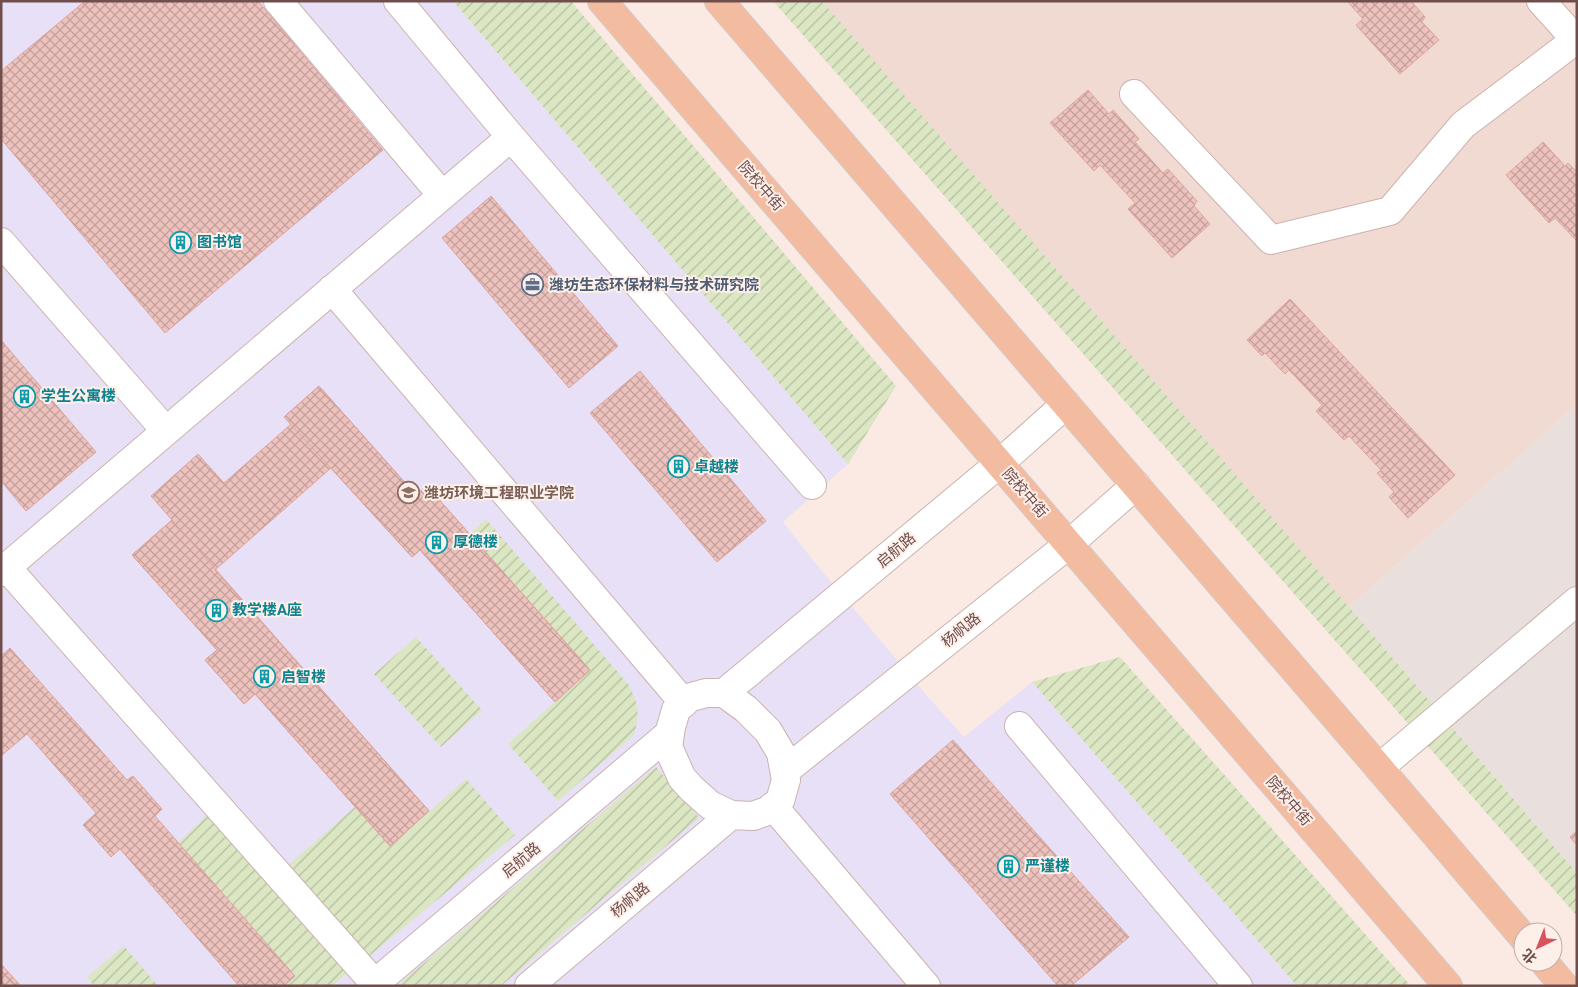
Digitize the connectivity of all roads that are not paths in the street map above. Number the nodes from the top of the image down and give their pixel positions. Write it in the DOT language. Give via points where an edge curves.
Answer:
graph roads {
  1 [pos="278,1"];
  2 [pos="398,1"];
  3 [pos="602,1"];
  4 [pos="719,1"];
  5 [pos="1541,1"];
  6 [pos="1576,40"];
  7 [pos="1134,94"];
  8 [pos="511,136"];
  9 [pos="442,195"];
  10 [pos="1,242"];
  11 [pos="332,289"];
  12 [pos="1066,404"];
  13 [pos="166,431"];
  14 [pos="1000,464"];
  15 [pos="812,485"];
  16 [pos="1136,485"];
  17 [pos="1069,544"];
  18 [pos="4,570"];
  19 [pos="1577,601"];
  20 [pos="724,693"];
  21 [pos="684,703"];
  22 [pos="1018,726"];
  23 [pos="670,733"];
  24 [pos="1380,768"];
  25 [pos="785,771"];
  26 [pos="773,806"];
  27 [pos="731,815"];
  28 [pos="1513,925"];
  29 [pos="1552,972"];
  30 [pos="375,985"];
  31 [pos="529,986"];
  32 [pos="926,986"];
  33 [pos="1238,986"];
  34 [pos="1448,986"];
  35 [pos="1564,986"];
  1 -- 9 [label="lane"];
  2 -- 8 [label="lane"];
  3 -- 14 [label="main road, 院校中街"];
  4 -- 12 [label="main road"];
  5 -- 6 [label="lane"];
  6 -- 7 [label="lane" via="1463,125 1390,211 1271,240"];
  8 -- 9 [label="lane"];
  8 -- 15 [label="lane"];
  9 -- 11 [label="lane"];
  10 -- 13 [label="lane"];
  11 -- 13 [label="lane"];
  11 -- 21 [label="lane"];
  12 -- 14 [label="lane, 启航路"];
  12 -- 16 [label="main road"];
  13 -- 18 [label="lane"];
  14 -- 17 [label="main road, 院校中街"];
  14 -- 20 [label="lane, 启航路"];
  16 -- 17 [label="lane, 杨帆路"];
  16 -- 24 [label="main road"];
  17 -- 25 [label="lane, 杨帆路"];
  17 -- 34 [label="main road, 院校中街"];
  18 -- 30 [label="lane"];
  19 -- 24 [label="lane"];
  20 -- 21 [label="lane" via="706,693 688,698"];
  20 -- 25 [label="lane" via="768,731 781,753"];
  21 -- 23 [label="lane" via="676,710"];
  22 -- 33 [label="lane"];
  23 -- 27 [label="lane" via="668,747 682,778 710,805"];
  23 -- 30 [label="lane, 启航路"];
  24 -- 28 [label="main road"];
  25 -- 26 [label="lane" via="780,801"];
  26 -- 27 [label="lane" via="753,816"];
  26 -- 32 [label="lane"];
  27 -- 31 [label="lane, 杨帆路"];
  29 -- 35 [label="main road"];
}
